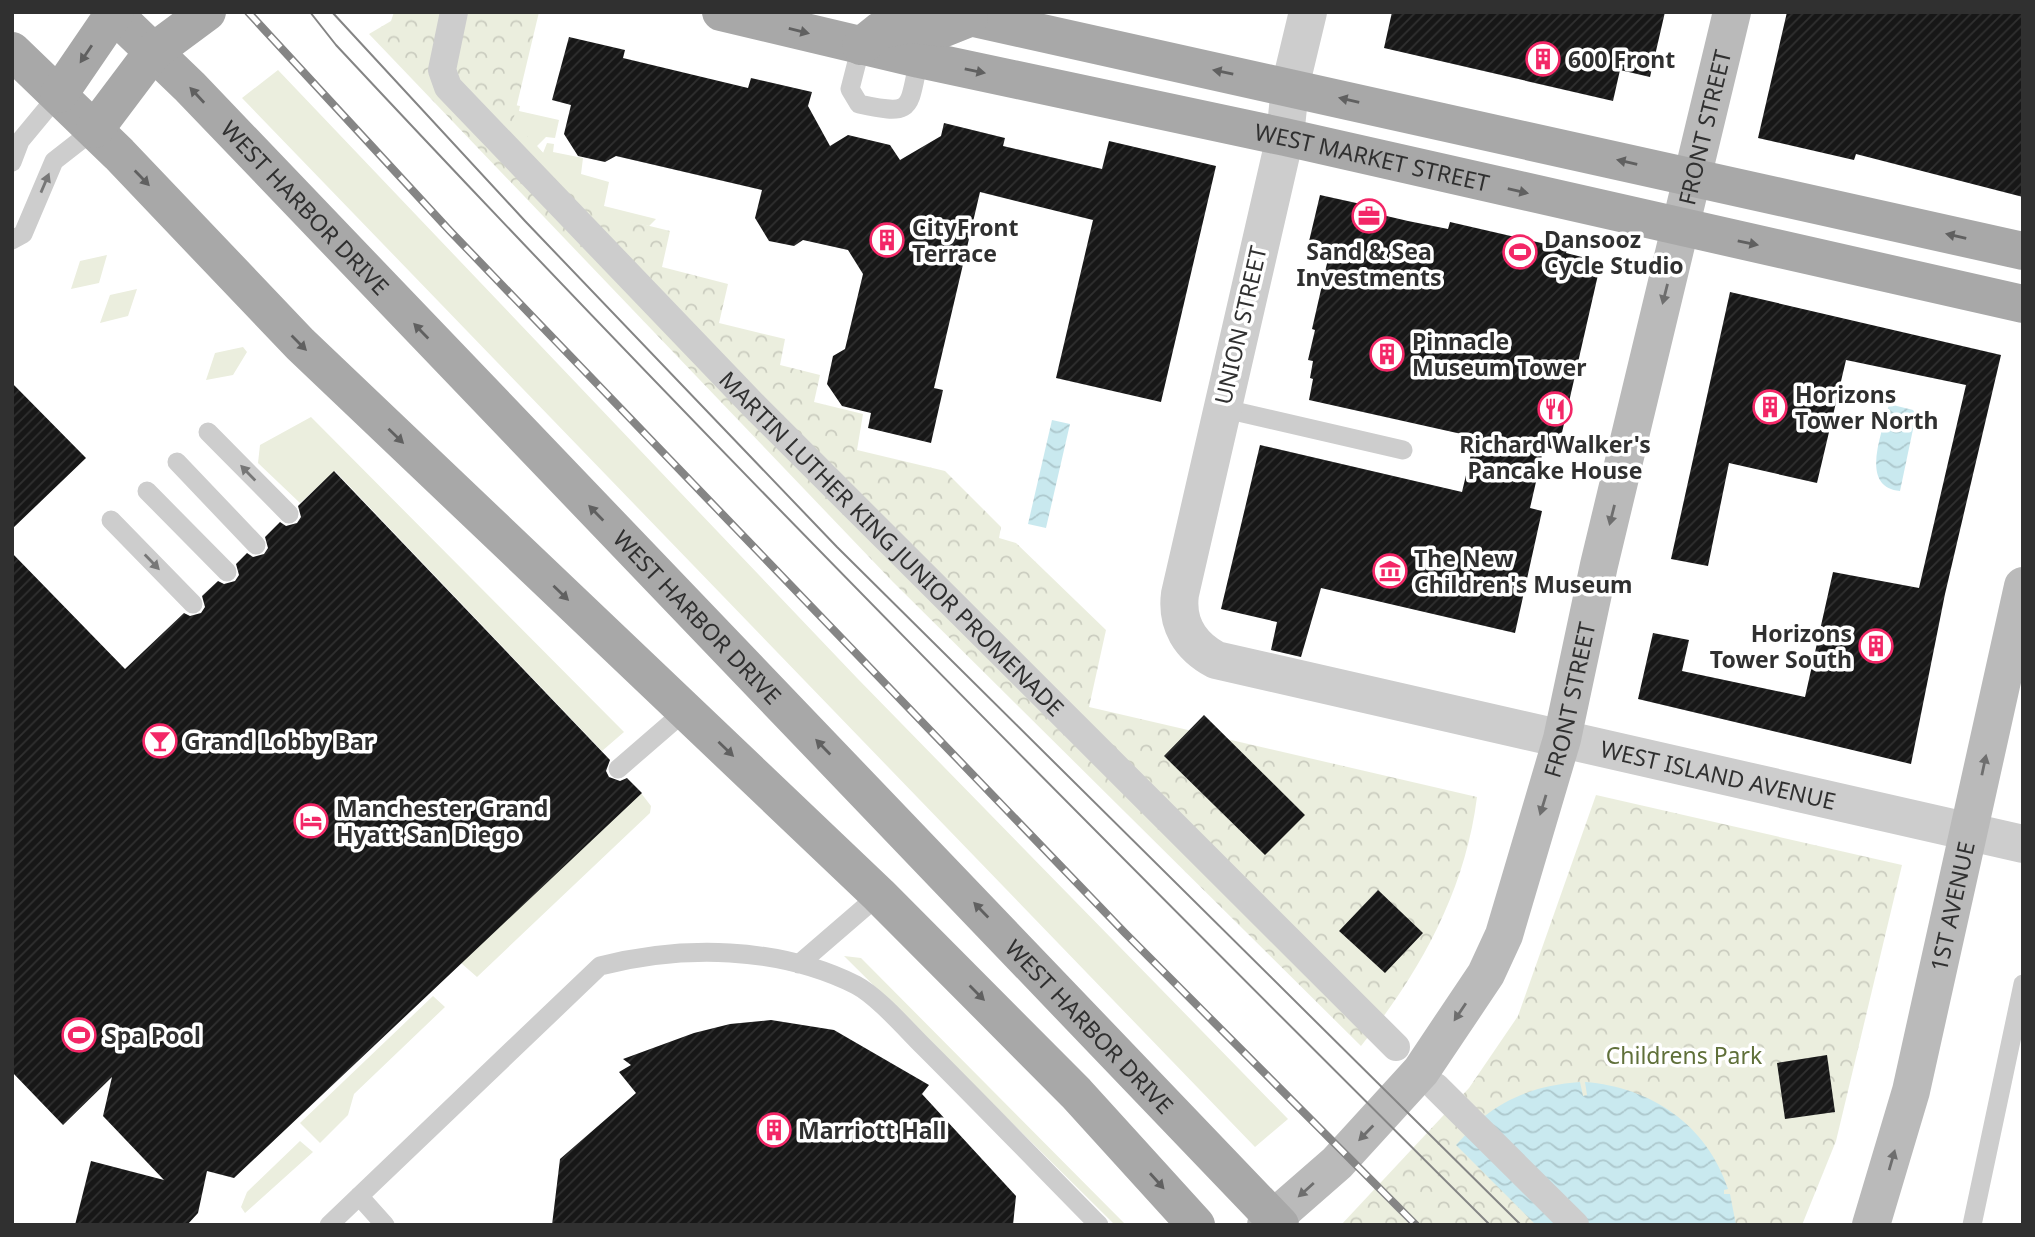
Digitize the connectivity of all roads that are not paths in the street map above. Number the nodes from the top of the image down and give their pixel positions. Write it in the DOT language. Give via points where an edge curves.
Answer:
graph roads {
  1 [pos="207,12"];
  2 [pos="454,12"];
  3 [pos="1308,12"];
  4 [pos="1732,12"];
  5 [pos="113,13"];
  6 [pos="734,13"];
  7 [pos="958,15"];
  8 [pos="861,46"];
  9 [pos="12,51"];
  10 [pos="153,52"];
  11 [pos="919,59"];
  12 [pos="1290,87"];
  13 [pos="59,94"];
  14 [pos="95,129"];
  15 [pos="1285,137"];
  16 [pos="12,162"];
  17 [pos="1693,178"];
  18 [pos="1681,228"];
  19 [pos="12,240"];
  20 [pos="2023,251"];
  21 [pos="2023,304"];
  22 [pos="1221,408"];
  23 [pos="208,432"];
  24 [pos="1403,450"];
  25 [pos="177,463"];
  26 [pos="147,491"];
  27 [pos="289,514"];
  28 [pos="111,520"];
  29 [pos="256,545"];
  30 [pos="227,572"];
  31 [pos="2023,586"];
  32 [pos="193,604"];
  33 [pos="1188,636"];
  34 [pos="685,711"];
  35 [pos="1562,739"];
  36 [pos="618,769"];
  37 [pos="1970,832"];
  38 [pos="2023,844"];
  39 [pos="879,895"];
  40 [pos="799,964"];
  41 [pos="2023,984"];
  42 [pos="1396,1047"];
  43 [pos="1436,1087"];
  44 [pos="359,1196"];
  45 [pos="1273,1223"];
  46 [pos="329,1225"];
  47 [pos="385,1225"];
  48 [pos="1099,1225"];
  49 [pos="1196,1225"];
  50 [pos="1576,1225"];
  51 [pos="1871,1225"];
  52 [pos="1972,1225"];
  1 -- 10 [label="main road"];
  2 -- 42 [label="street, MARTIN LUTHER KING JUNIOR PROMENADE" via="442,71 448,87 754,406"];
  3 -- 12 [label="street, UNION STREET"];
  4 -- 17 [label="main road, FRONT STREET"];
  5 -- 10 [label="main road, WEST HARBOR DRIVE"];
  5 -- 13 [label="main road, one-way"];
  6 -- 8 [label="main road, WEST MARKET STREET, one-way"];
  7 -- 8 [label="main road" via="944,27 910,24 881,30"];
  12 -- 7 [label="main road, one-way"];
  8 -- 11 [label="main road, WEST MARKET STREET"];
  8 -- 11 [label="lane" via="850,89 859,104 902,110 909,104"];
  9 -- 13 [label="main road"];
  10 -- 14 [label="main road"];
  45 -- 10 [label="main road, WEST HARBOR DRIVE, one-way"];
  11 -- 15 [label="main road, WEST MARKET STREET, one-way"];
  12 -- 15 [label="street, UNION STREET"];
  17 -- 12 [label="main road, one-way"];
  13 -- 14 [label="main road"];
  13 -- 16 [label="lane" via="20,141"];
  19 -- 14 [label="lane, one-way" via="23,234 54,161"];
  14 -- 34 [label="main road, one-way" via="300,344"];
  15 -- 18 [label="main road, WEST MARKET STREET, one-way"];
  15 -- 22 [label="street, UNION STREET"];
  17 -- 18 [label="main road, FRONT STREET"];
  20 -- 17 [label="main road, one-way"];
  18 -- 21 [label="main road, WEST MARKET STREET, one-way"];
  18 -- 35 [label="main road, FRONT STREET, one-way"];
  22 -- 24 [label="lane"];
  22 -- 33 [label="street, UNION STREET" via="1179,601 1181,625"];
  27 -- 23 [label="lane, one-way"];
  25 -- 29 [label="lane"];
  26 -- 30 [label="lane"];
  28 -- 32 [label="lane, one-way"];
  37 -- 31 [label="main road, 1ST AVENUE, one-way"];
  33 -- 35 [label="street, WEST ISLAND AVENUE" via="1216,660"];
  34 -- 36 [label="lane"];
  34 -- 39 [label="main road, one-way"];
  35 -- 37 [label="street, WEST ISLAND AVENUE"];
  35 -- 45 [label="main road, FRONT STREET, one-way" via="1510,915 1486,974 1420,1071 1381,1117"];
  37 -- 38 [label="street, WEST ISLAND AVENUE"];
  51 -- 37 [label="main road, 1ST AVENUE, one-way" via="1911,1091"];
  39 -- 40 [label="lane"];
  39 -- 49 [label="main road, one-way" via="1076,1093"];
  40 -- 44 [label="lane" via="731,953 693,953 640,956 600,967"];
  40 -- 48 [label="lane" via="858,986"];
  41 -- 52 [label="lane"];
  43 -- 50 [label="street"];
  44 -- 46 [label="lane"];
  44 -- 47 [label="lane"];
}
